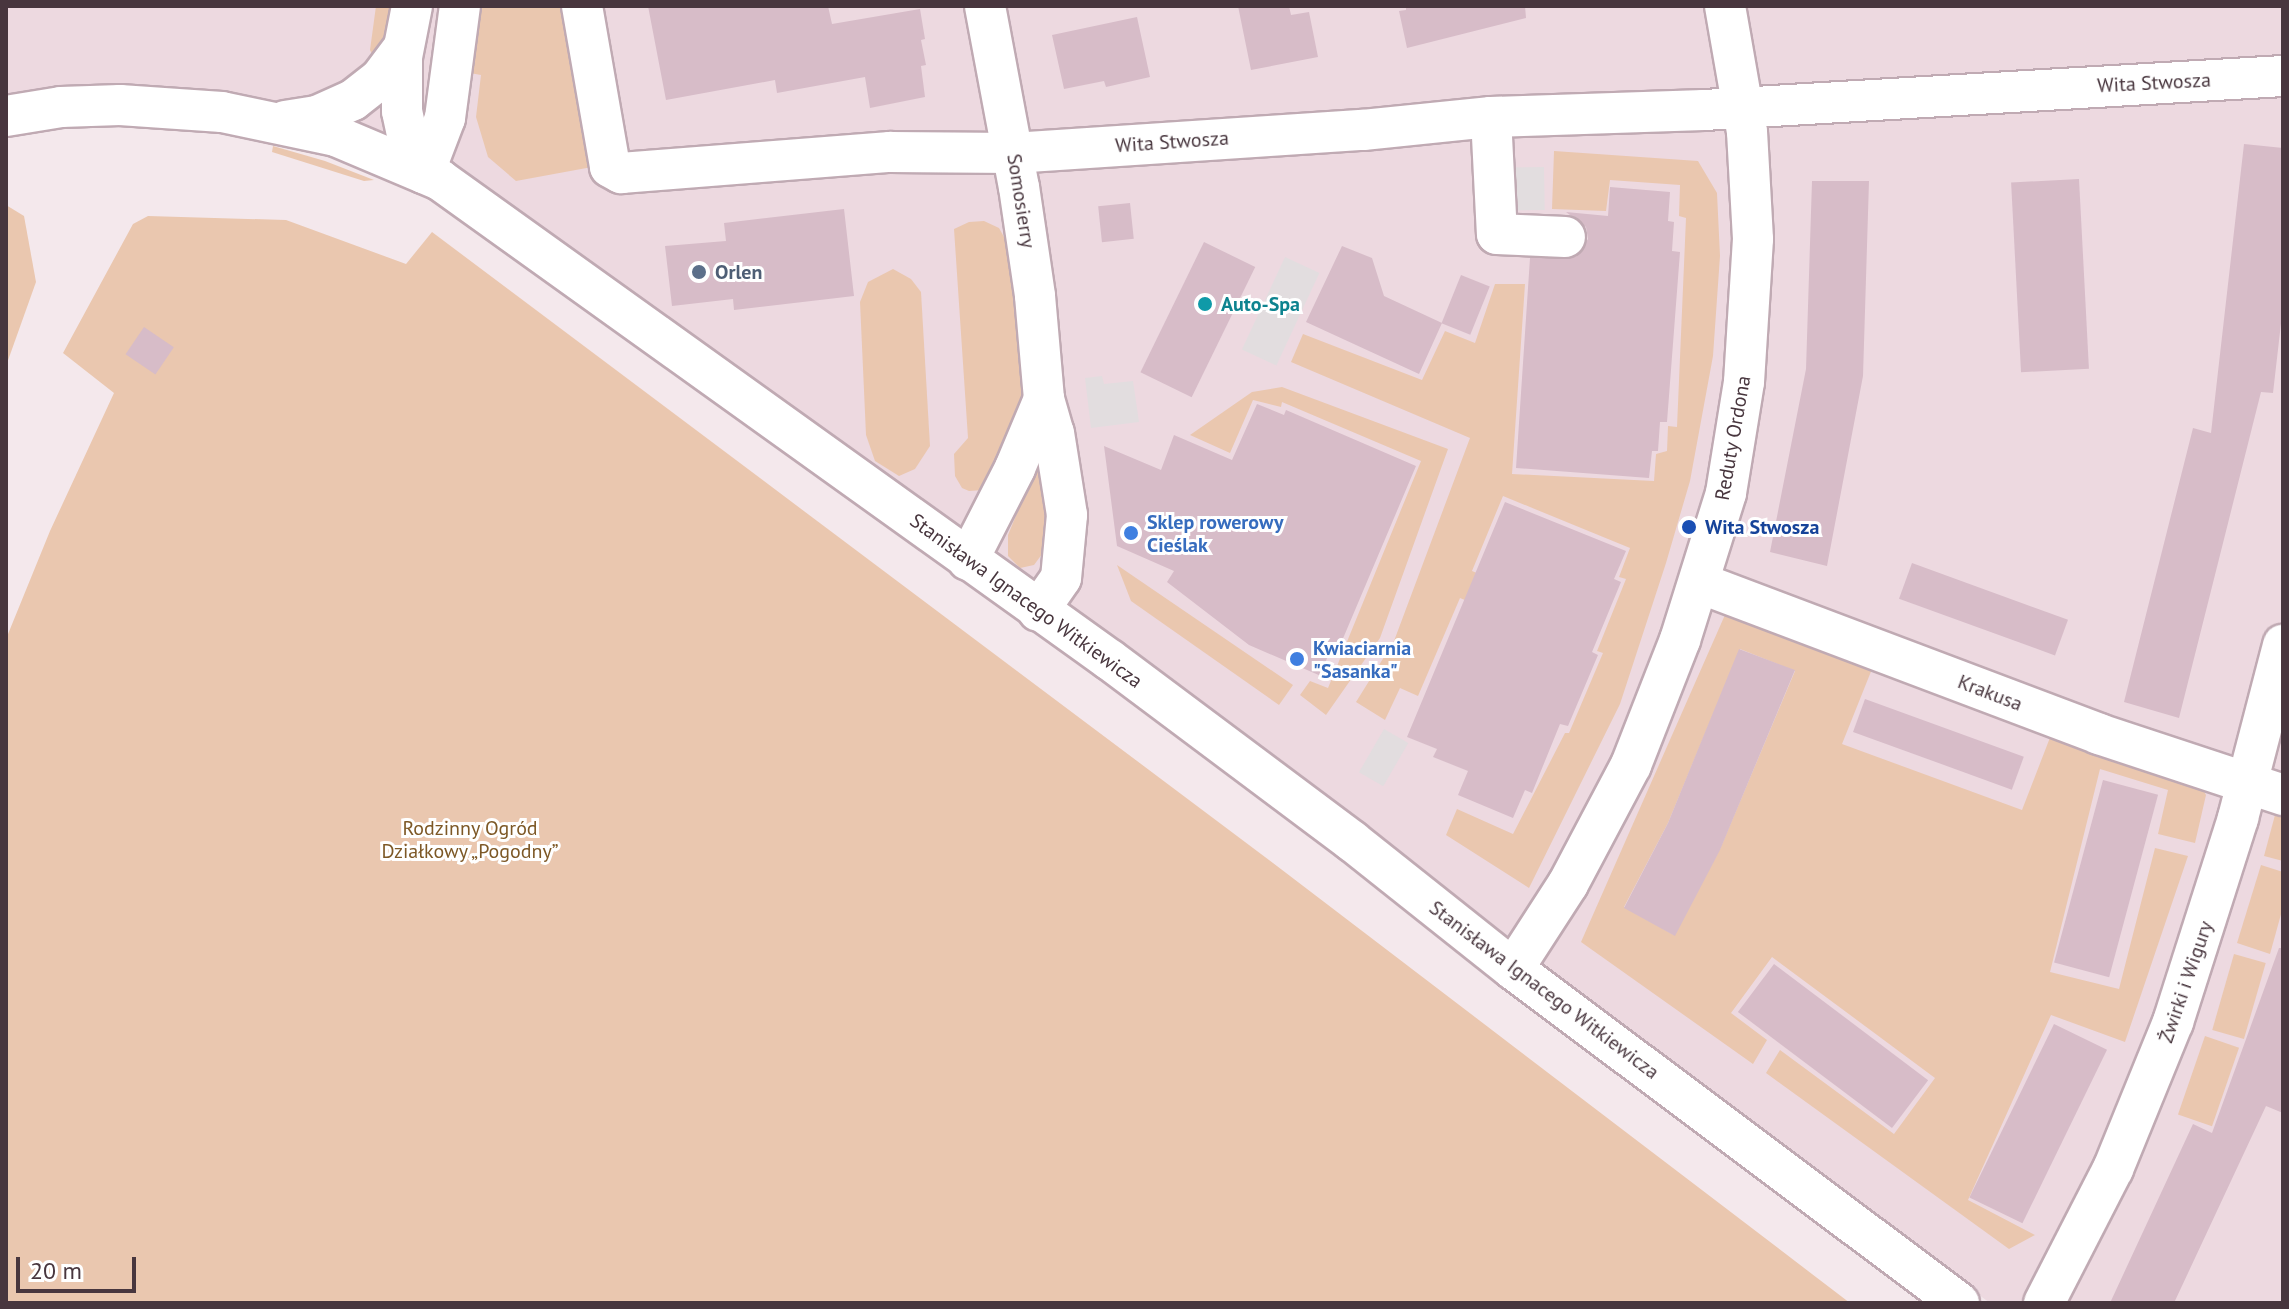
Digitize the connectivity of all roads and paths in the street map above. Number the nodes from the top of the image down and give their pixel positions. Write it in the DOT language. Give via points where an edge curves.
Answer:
graph roads {
  1 [pos="412,6"];
  2 [pos="460,6"];
  3 [pos="582,6"];
  4 [pos="985,6"];
  5 [pos="1725,6"];
  6 [pos="403,49"];
  7 [pos="2283,76"];
  8 [pos="1743,107"];
  9 [pos="6,116"];
  10 [pos="1491,117"];
  11 [pos="266,120"];
  12 [pos="1013,153"];
  13 [pos="424,173"];
  14 [pos="1565,237"];
  15 [pos="1044,399"];
  16 [pos="968,560"];
  17 [pos="1700,583"];
  18 [pos="1038,611"];
  19 [pos="2283,645"];
  20 [pos="2265,789"];
  21 [pos="1513,969"];
  22 [pos="1959,1303"];
  23 [pos="2044,1303"];
  1 -- 6 [label="street"];
  2 -- 13 [label="street" via="445,118"];
  3 -- 12 [label="street, Wita Stwosza" via="610,167 621,173 890,152"];
  4 -- 12 [label="street, Somosierry"];
  5 -- 8 [label="street, Reduty Ordona"];
  6 -- 11 [label="street" via="380,79 340,107 303,120"];
  6 -- 13 [label="street" via="405,132 414,161"];
  7 -- 8 [label="street, Wita Stwosza"];
  8 -- 10 [label="street, Wita Stwosza"];
  8 -- 17 [label="street, Reduty Ordona" via="1753,216 1749,338 1733,459"];
  9 -- 11 [label="street, Stanisława Ignacego Witkiewicza" via="120,105"];
  10 -- 12 [label="street, Wita Stwosza"];
  10 -- 14 [label="street" via="1498,244"];
  11 -- 13 [label="street, Stanisława Ignacego Witkiewicza" via="336,136"];
  12 -- 15 [label="street, Somosierry"];
  13 -- 16 [label="street, Stanisława Ignacego Witkiewicza" via="471,200"];
  15 -- 16 [label="street, Somosierry"];
  15 -- 18 [label="street, Somosierry" via="1068,534 1061,578"];
  16 -- 18 [label="street, Stanisława Ignacego Witkiewicza"];
  17 -- 20 [label="street, Krakusa" via="2086,729"];
  17 -- 21 [label="street, Reduty Ordona" via="1661,694 1617,794"];
  18 -- 21 [label="street, Stanisława Ignacego Witkiewicza" via="1341,833"];
  19 -- 20 [label="street, Żwirki i Wigury"];
  20 -- 23 [label="street, Żwirki i Wigury" via="2207,921 2166,1042 2113,1169"];
  21 -- 22 [label="street, Stanisława Ignacego Witkiewicza"];
}
